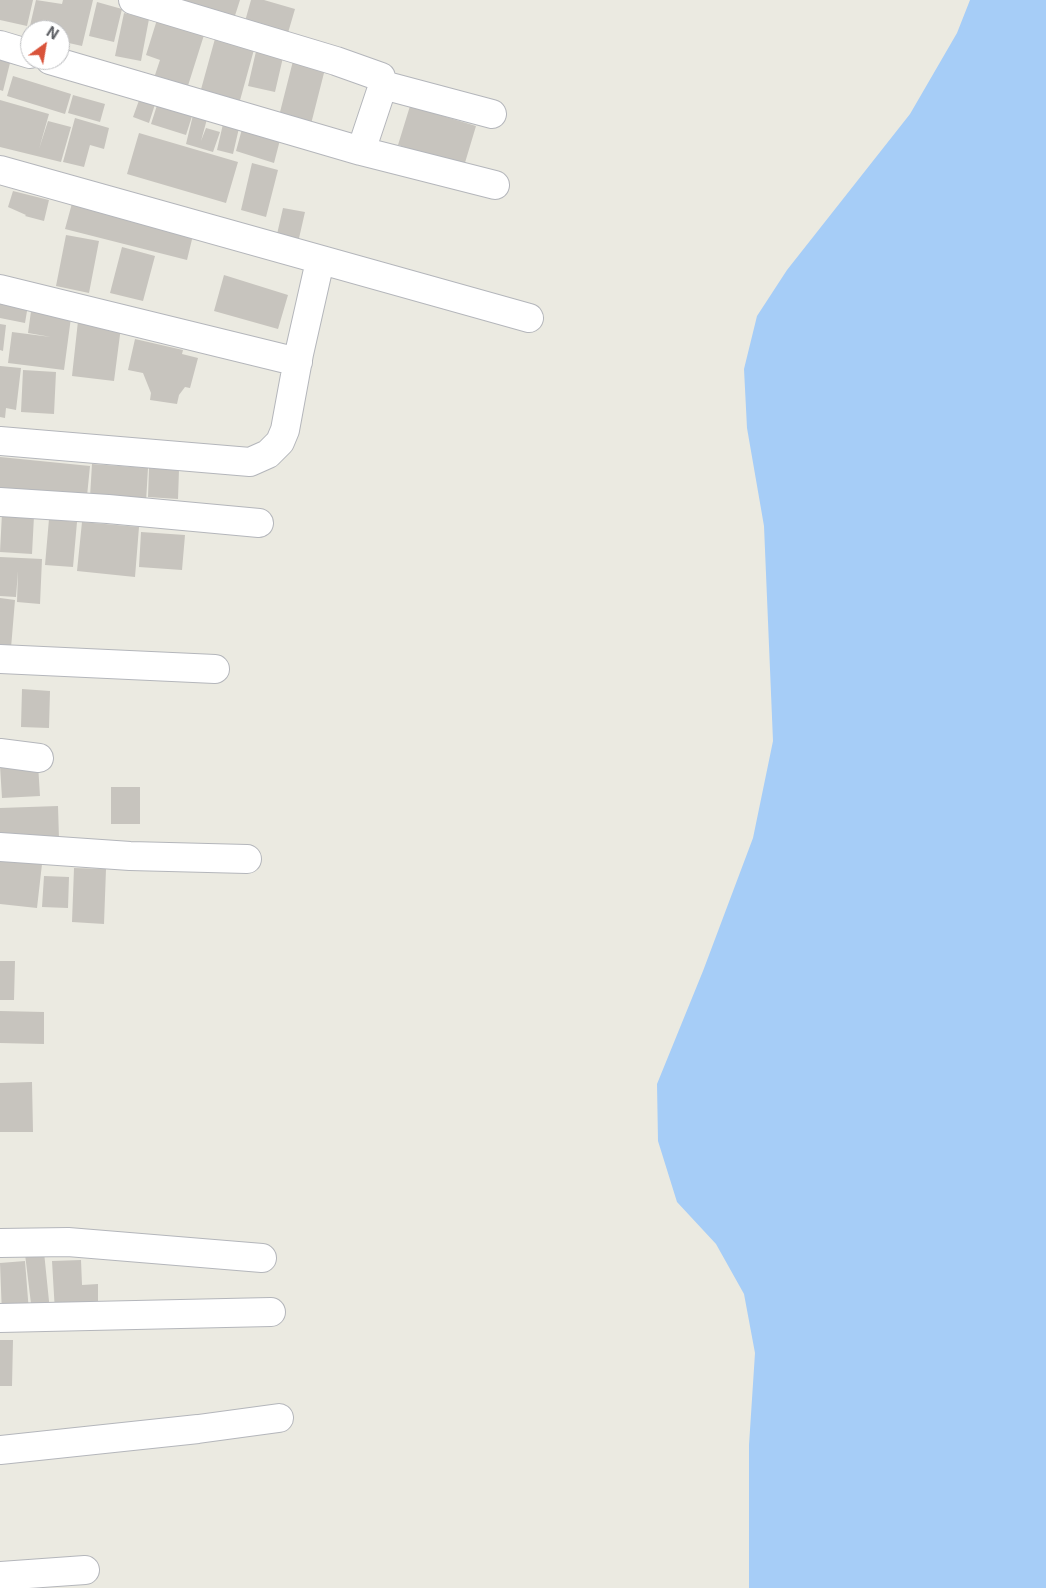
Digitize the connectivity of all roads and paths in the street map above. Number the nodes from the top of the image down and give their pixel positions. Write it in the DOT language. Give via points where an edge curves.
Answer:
graph roads {
  1 [pos="133,0"];
  2 [pos="0,45"];
  3 [pos="20,51"];
  4 [pos="70,66"];
  5 [pos="383,85"];
  6 [pos="492,114"];
  7 [pos="361,151"];
  8 [pos="0,170"];
  9 [pos="496,185"];
  10 [pos="320,261"];
  11 [pos="0,289"];
  12 [pos="529,318"];
  13 [pos="298,362"];
  14 [pos="0,441"];
  15 [pos="0,502"];
  16 [pos="259,523"];
  17 [pos="0,659"];
  18 [pos="216,669"];
  19 [pos="0,753"];
  20 [pos="39,758"];
  21 [pos="0,847"];
  22 [pos="247,859"];
  23 [pos="0,1243"];
  24 [pos="262,1258"];
  25 [pos="272,1312"];
  26 [pos="0,1318"];
  27 [pos="280,1418"];
  28 [pos="0,1450"];
  29 [pos="85,1570"];
  30 [pos="0,1576"];
  1 -- 5 [label="street" via="336,61 380,76"];
  2 -- 3 [label="street"];
  4 -- 7 [label="street"];
  5 -- 6 [label="street"];
  5 -- 7 [label="street"];
  7 -- 9 [label="street"];
  8 -- 10 [label="street"];
  10 -- 12 [label="street"];
  10 -- 13 [label="street"];
  11 -- 13 [label="street"];
  13 -- 14 [label="street" via="280,442 268,454 250,462"];
  15 -- 16 [label="street"];
  17 -- 18 [label="street"];
  19 -- 20 [label="street"];
  21 -- 22 [label="street" via="130,856"];
  23 -- 24 [label="street" via="68,1242"];
  25 -- 26 [label="street"];
  27 -- 28 [label="street"];
  29 -- 30 [label="street"];
}
